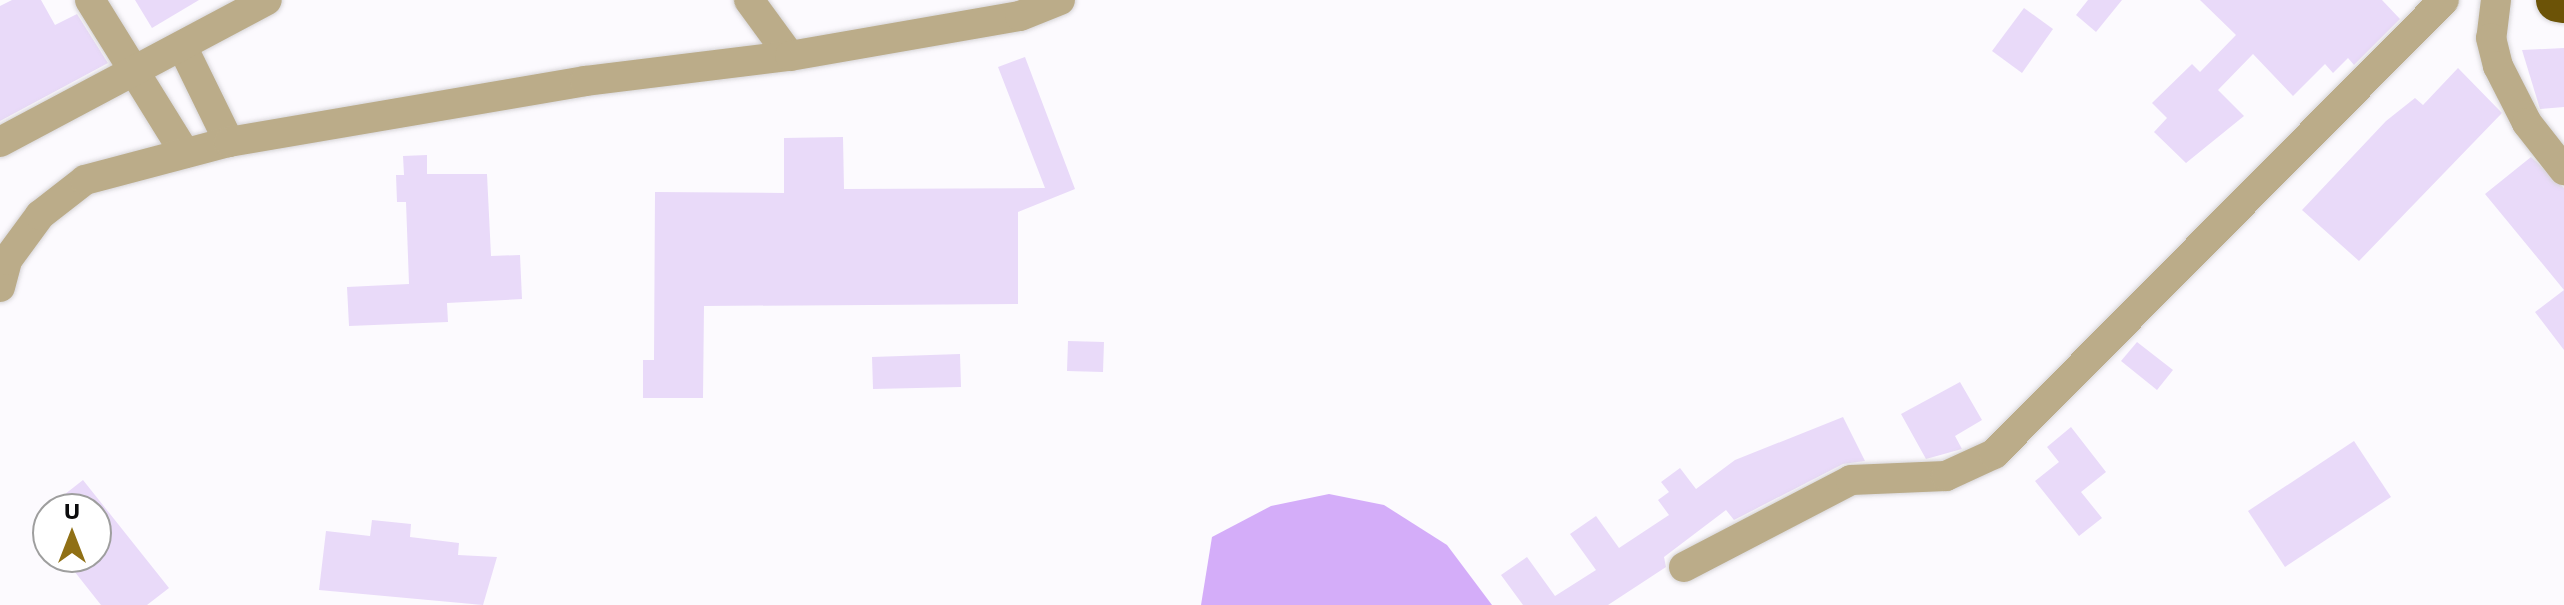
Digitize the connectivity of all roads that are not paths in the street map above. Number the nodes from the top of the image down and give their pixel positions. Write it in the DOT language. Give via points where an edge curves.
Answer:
graph roads {
  1 [pos="90,0"];
  2 [pos="267,0"];
  3 [pos="749,0"];
  4 [pos="2444,0"];
  5 [pos="2496,0"];
  6 [pos="2558,0"];
  7 [pos="2564,1"];
  8 [pos="1050,4"];
  9 [pos="182,46"];
  10 [pos="790,56"];
  11 [pos="134,70"];
  12 [pos="0,142"];
  13 [pos="229,142"];
  14 [pos="185,153"];
  15 [pos="2564,170"];
  16 [pos="0,287"];
  17 [pos="1684,567"];
  1 -- 11 [label="street"];
  2 -- 9 [label="street"];
  3 -- 10 [label="street"];
  4 -- 17 [label="street" via="1994,454 1946,476 1851,480"];
  5 -- 15 [label="street" via="2491,38 2498,66 2527,123"];
  6 -- 7 [label="highway"];
  8 -- 10 [label="street"];
  9 -- 11 [label="street"];
  9 -- 13 [label="street"];
  10 -- 13 [label="street" via="585,81"];
  11 -- 12 [label="street"];
  11 -- 14 [label="street"];
  13 -- 14 [label="street"];
  14 -- 16 [label="street" via="85,180 40,215 7,260"];
}
